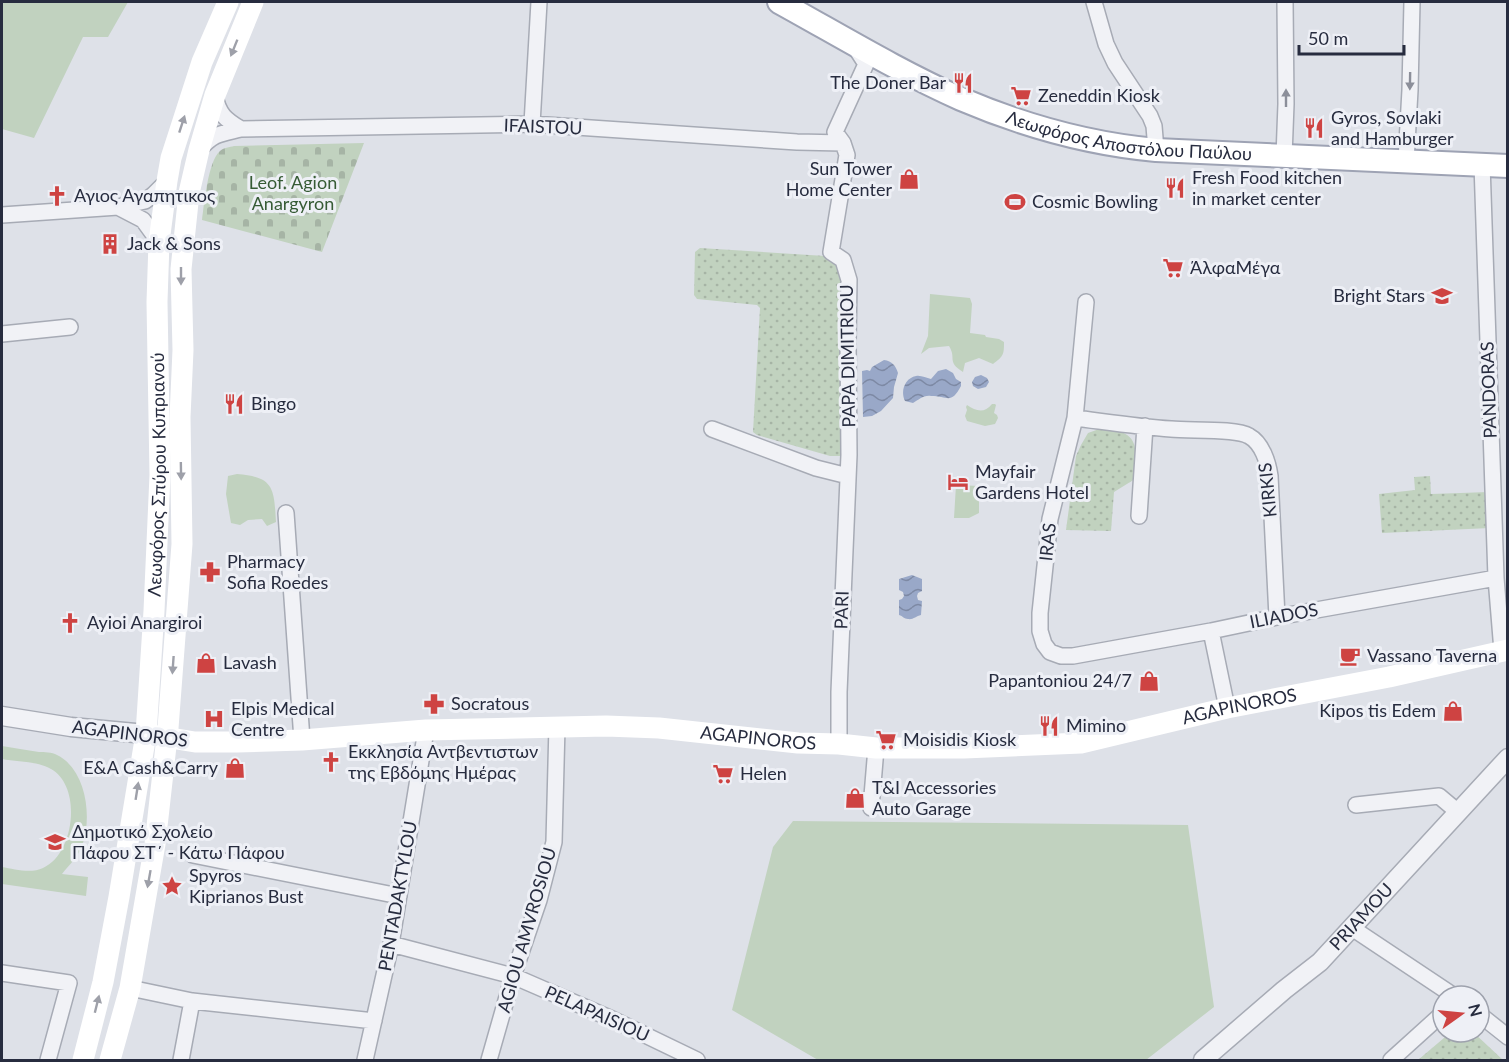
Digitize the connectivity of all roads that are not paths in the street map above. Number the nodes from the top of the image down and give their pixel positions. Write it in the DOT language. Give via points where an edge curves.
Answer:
graph roads {
  1 [pos="228,2"];
  2 [pos="253,2"];
  3 [pos="539,2"];
  4 [pos="778,2"];
  5 [pos="1094,2"];
  6 [pos="1285,2"];
  7 [pos="1412,2"];
  8 [pos="851,42"];
  9 [pos="215,95"];
  10 [pos="532,124"];
  11 [pos="241,129"];
  12 [pos="843,143"];
  13 [pos="199,150"];
  14 [pos="1156,150"];
  15 [pos="1284,156"];
  16 [pos="1406,161"];
  17 [pos="1482,164"];
  18 [pos="1508,166"];
  19 [pos="167,181"];
  20 [pos="118,207"];
  21 [pos="2,215"];
  22 [pos="159,242"];
  23 [pos="1086,302"];
  24 [pos="70,327"];
  25 [pos="2,334"];
  26 [pos="1075,418"];
  27 [pos="1145,426"];
  28 [pos="712,429"];
  29 [pos="848,476"];
  30 [pos="286,513"];
  31 [pos="1139,516"];
  32 [pos="1496,578"];
  33 [pos="1276,617"];
  34 [pos="1210,631"];
  35 [pos="1505,651"];
  36 [pos="1073,656"];
  37 [pos="1227,708"];
  38 [pos="2,716"];
  39 [pos="557,726"];
  40 [pos="426,730"];
  41 [pos="157,736"];
  42 [pos="302,740"];
  43 [pos="839,744"];
  44 [pos="876,748"];
  45 [pos="1508,758"];
  46 [pos="1356,805"];
  47 [pos="872,807"];
  48 [pos="1458,812"];
  49 [pos="193,855"];
  50 [pos="399,896"];
  51 [pos="1352,928"];
  52 [pos="391,945"];
  53 [pos="2,973"];
  54 [pos="513,976"];
  55 [pos="1436,984"];
  56 [pos="130,988"];
  57 [pos="192,1001"];
  58 [pos="374,1020"];
  59 [pos="1431,1024"];
  60 [pos="1491,1024"];
  61 [pos="1508,1037"];
  62 [pos="48,1060"];
  63 [pos="83,1060"];
  64 [pos="110,1060"];
  65 [pos="181,1060"];
  66 [pos="365,1060"];
  67 [pos="489,1060"];
  68 [pos="697,1060"];
  69 [pos="1203,1060"];
  70 [pos="1391,1060"];
  19 -- 1 [label="main road, Λεωφόρος Σπύρου Κυπριανού, one-way" via="202,62"];
  2 -- 9 [label="main road, Λεωφόρος Σπύρου Κυπριανού, one-way"];
  3 -- 10 [label="street"];
  4 -- 8 [label="main road, Λεωφόρος Αποστόλου Παύλου"];
  5 -- 14 [label="street" via="1115,63 1150,116"];
  15 -- 6 [label="street, one-way"];
  7 -- 16 [label="street, one-way"];
  8 -- 12 [label="street, PAPA DIMITRIOU" via="866,64 835,132"];
  8 -- 14 [label="main road, Λεωφόρος Αποστόλου Παύλου" via="1006,117 1088,139"];
  9 -- 11 [label="street" via="223,115"];
  9 -- 13 [label="main road, Λεωφόρος Σπύρου Κυπριανού"];
  10 -- 11 [label="street, IFAISTOU"];
  10 -- 12 [label="street, IFAISTOU"];
  11 -- 13 [label="street, IFAISTOU" via="209,139"];
  12 -- 29 [label="street, PAPA DIMITRIOU" via="847,155 831,252 843,261 849,280"];
  13 -- 41 [label="main road, Λεωφόρος Σπύρου Κυπριανού, one-way" via="189,193 181,269 182,544"];
  14 -- 15 [label="main road, Λεωφόρος Αποστόλου Παύλου"];
  15 -- 16 [label="main road, Λεωφόρος Αποστόλου Παύλου"];
  16 -- 17 [label="main road, Λεωφόρος Αποστόλου Παύλου"];
  17 -- 18 [label="main road, Λεωφόρος Αποστόλου Παύλου"];
  17 -- 32 [label="street, PANDORAS"];
  19 -- 20 [label="street" via="145,201"];
  19 -- 22 [label="main road, Λεωφόρος Σπύρου Κυπριανού"];
  20 -- 21 [label="street"];
  20 -- 22 [label="street" via="144,220"];
  22 -- 41 [label="main road, Λεωφόρος Σπύρου Κυπριανού" via="160,475 154,611"];
  23 -- 26 [label="street, IRAS"];
  24 -- 25 [label="street"];
  26 -- 27 [label="street, KIRKIS"];
  26 -- 36 [label="street, IRAS" via="1050,519 1040,613 1044,645 1050,652"];
  27 -- 31 [label="street"];
  27 -- 33 [label="street, KIRKIS" via="1232,432 1250,436 1259,446 1268,460 1270,476"];
  28 -- 29 [label="street"];
  29 -- 43 [label="street, PARI"];
  30 -- 42 [label="street"];
  32 -- 33 [label="street, ILIADOS"];
  32 -- 35 [label="street, PANDORAS"];
  33 -- 34 [label="street, ILIADOS"];
  34 -- 36 [label="street, ILIADOS"];
  34 -- 37 [label="street"];
  35 -- 37 [label="main road, AGAPINOROS"];
  37 -- 44 [label="main road, AGAPINOROS" via="1081,744"];
  38 -- 41 [label="street, AGAPINOROS"];
  39 -- 40 [label="main road, AGAPINOROS"];
  39 -- 43 [label="main road, AGAPINOROS" via="659,728"];
  39 -- 54 [label="street, AGIOU AMVROSIOU" via="554,842"];
  40 -- 42 [label="main road, AGAPINOROS"];
  40 -- 50 [label="street, PENTADAKTYLOU"];
  41 -- 42 [label="main road, AGAPINOROS" via="195,742"];
  41 -- 56 [label="main road, Λεωφόρος Σπύρου Κυπριανού, one-way" via="155,844"];
  63 -- 41 [label="main road, Λεωφόρος Σπύρου Κυπριανού, one-way"];
  43 -- 44 [label="main road, AGAPINOROS"];
  44 -- 47 [label="street"];
  45 -- 48 [label="street, PRIAMOU"];
  46 -- 48 [label="street" via="1439,796"];
  48 -- 51 [label="street, PRIAMOU"];
  49 -- 50 [label="street"];
  50 -- 52 [label="street, PENTADAKTYLOU"];
  51 -- 55 [label="street"];
  51 -- 69 [label="street, PRIAMOU" via="1320,962"];
  52 -- 54 [label="street, PELAPAISIOU"];
  52 -- 58 [label="street, PENTADAKTYLOU"];
  53 -- 62 [label="street" via="69,983"];
  54 -- 67 [label="street, AGIOU AMVROSIOU"];
  54 -- 68 [label="street, PELAPAISIOU"];
  56 -- 57 [label="street"];
  56 -- 64 [label="main road, Λεωφόρος Σπύρου Κυπριανού"];
  57 -- 58 [label="street"];
  57 -- 65 [label="street"];
  58 -- 66 [label="street, PENTADAKTYLOU"];
  59 -- 70 [label="street"];
  60 -- 61 [label="street"];
}
